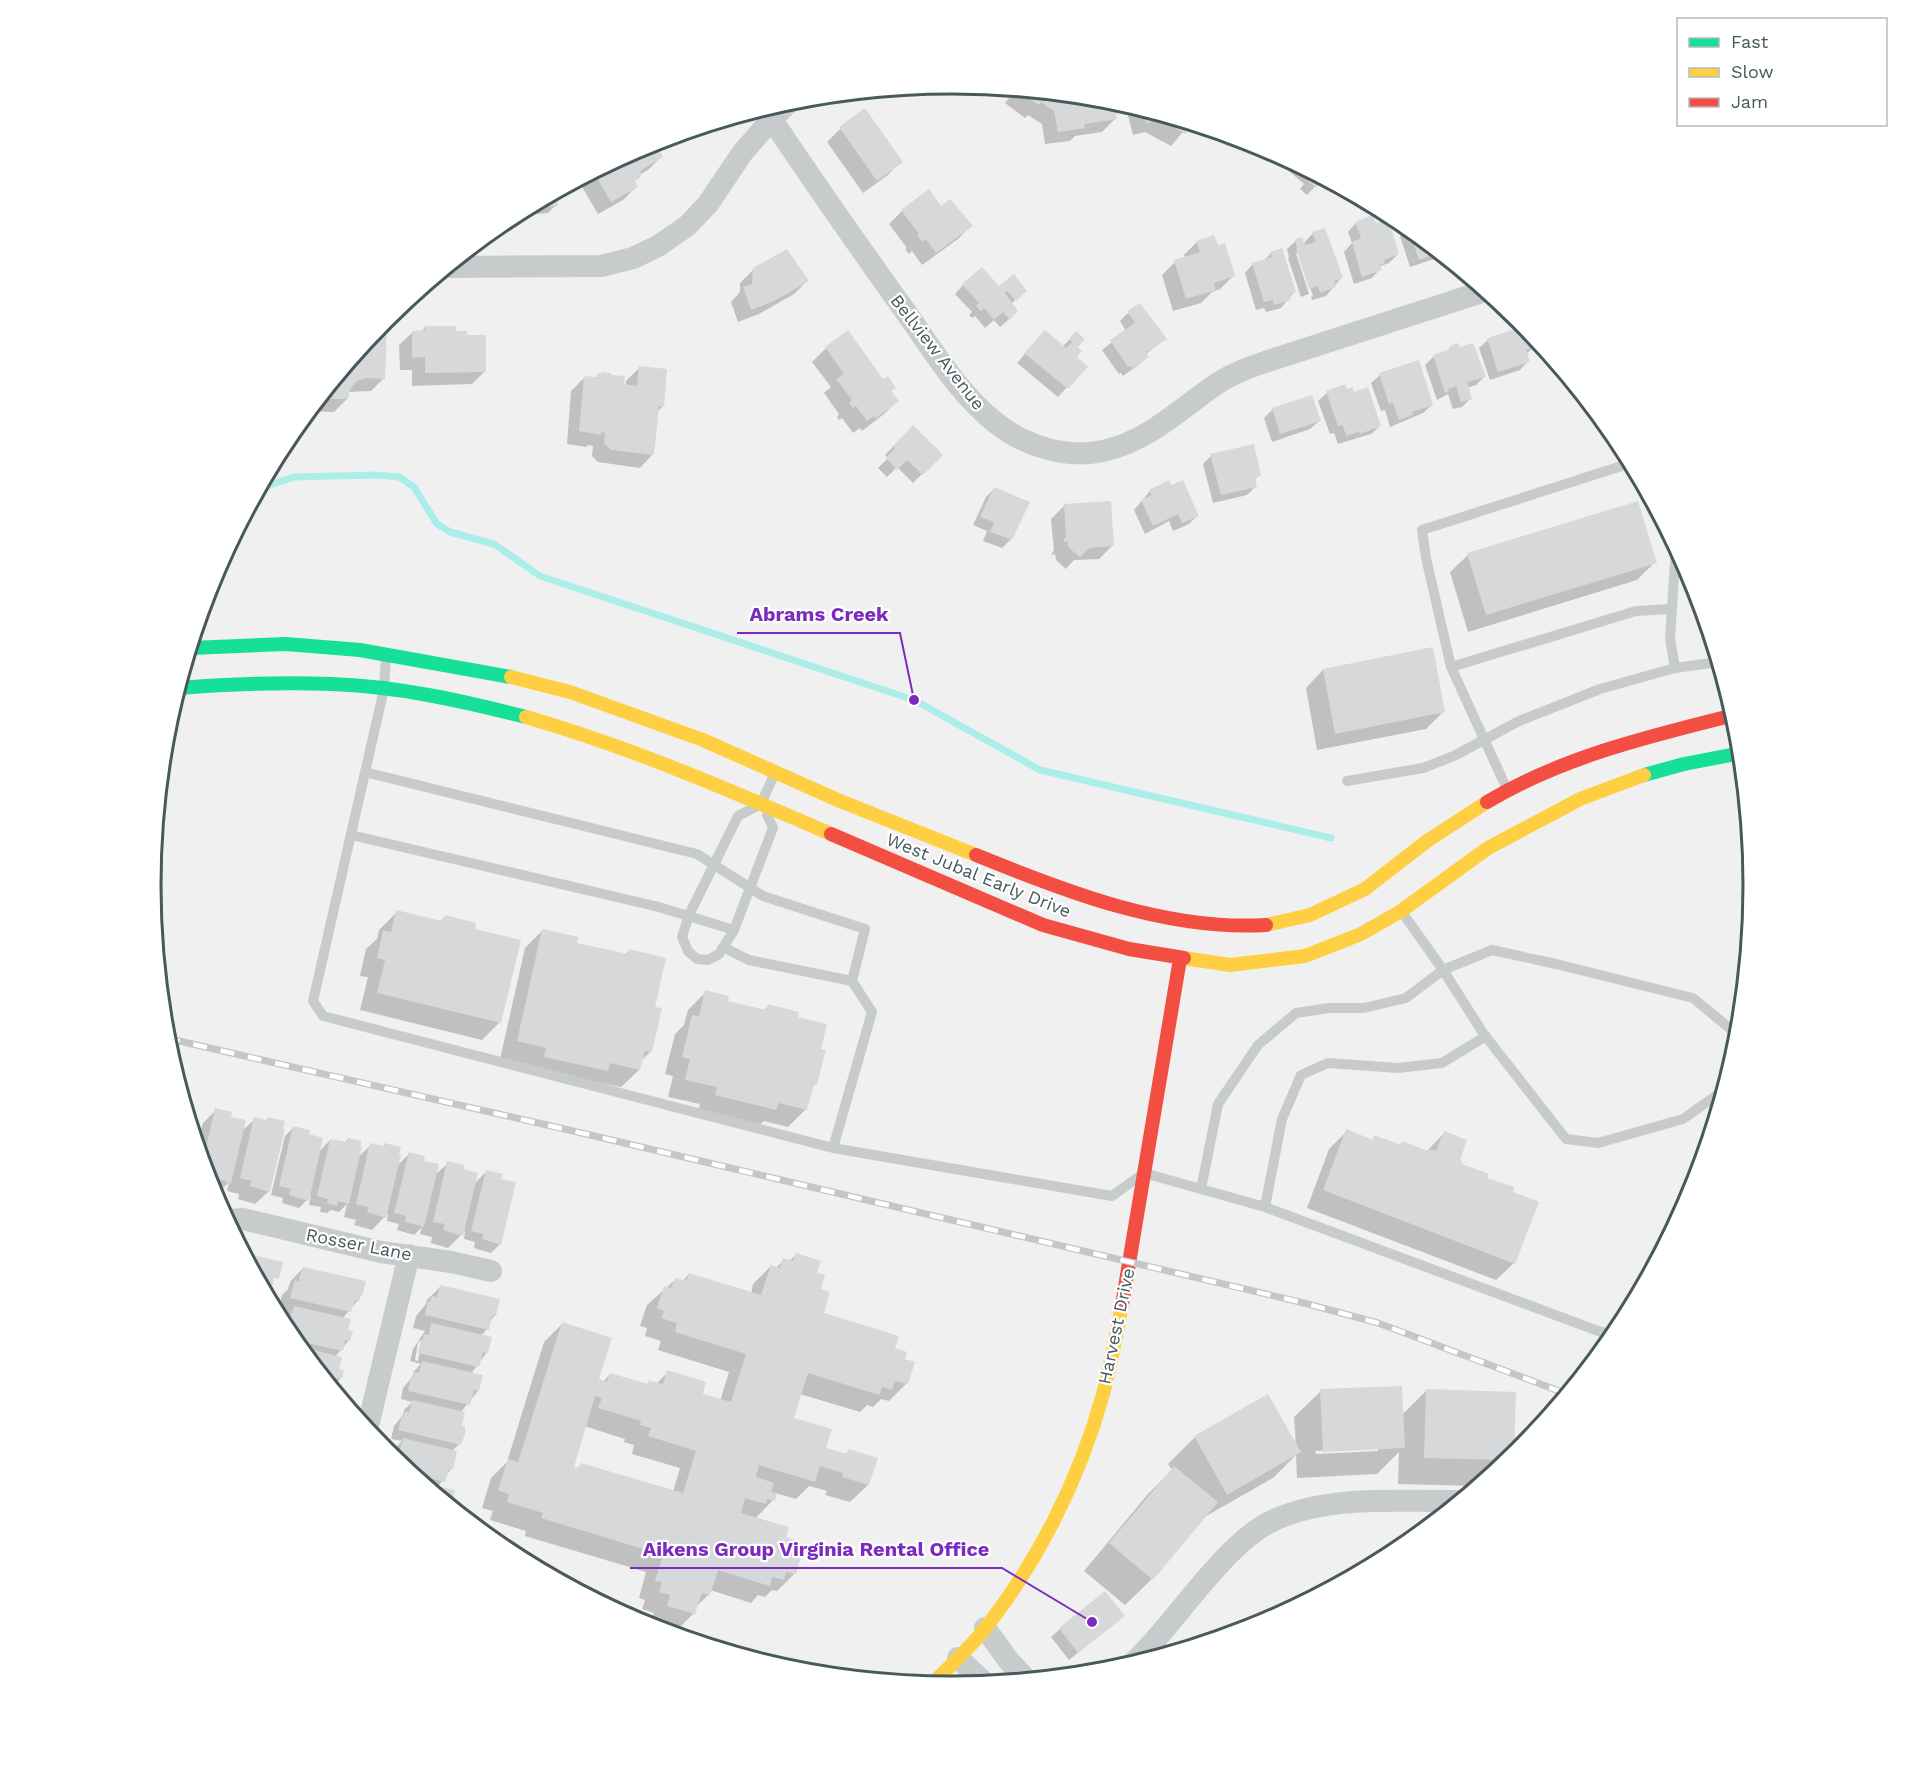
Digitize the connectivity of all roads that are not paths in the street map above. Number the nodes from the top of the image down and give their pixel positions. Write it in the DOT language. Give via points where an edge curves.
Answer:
graph roads {
  1 [pos="770,116"];
  2 [pos="767,117"];
  3 [pos="461,266"];
  4 [pos="1477,294"];
  5 [pos="1622,465"];
  6 [pos="1675,564"];
  7 [pos="1671,609"];
  8 [pos="198,648"];
  9 [pos="387,653"];
  10 [pos="1712,663"];
  11 [pos="1451,667"];
  12 [pos="1675,668"];
  13 [pos="187,687"];
  14 [pos="384,689"];
  15 [pos="1725,717"];
  16 [pos="1484,740"];
  17 [pos="1732,755"];
  18 [pos="364,772"];
  19 [pos="776,772"];
  20 [pos="1347,781"];
  21 [pos="1507,790"];
  22 [pos="761,804"];
  23 [pos="351,835"];
  24 [pos="714,864"];
  25 [pos="751,888"];
  26 [pos="1401,911"];
  27 [pos="689,915"];
  28 [pos="1186,921"];
  29 [pos="734,930"];
  30 [pos="723,947"];
  31 [pos="1180,958"];
  32 [pos="1443,970"];
  33 [pos="852,981"];
  34 [pos="1730,1029"];
  35 [pos="1486,1036"];
  36 [pos="1715,1096"];
  37 [pos="833,1148"];
  38 [pos="1144,1173"];
  39 [pos="1201,1189"];
  40 [pos="1265,1207"];
  41 [pos="236,1219"];
  42 [pos="409,1255"];
  43 [pos="491,1271"];
  44 [pos="1605,1332"];
  45 [pos="370,1420"];
  46 [pos="1448,1501"];
  47 [pos="985,1628"];
  48 [pos="1145,1653"];
  49 [pos="958,1658"];
  50 [pos="1021,1673"];
  51 [pos="940,1676"];
  52 [pos="977,1676"];
  1 -- 4 [label="street, Bellview Avenue" via="973,403 1025,441 1048,450 1102,451 1129,442 1161,426 1236,372"];
  2 -- 3 [label="street" via="708,204 687,226 658,246 601,266"];
  5 -- 11 [label="lane" via="1422,530"];
  6 -- 7 [label="lane"];
  7 -- 11 [label="lane" via="1636,611"];
  7 -- 12 [label="lane"];
  8 -- 9 [label="main road, West Jubal Early Drive" via="286,644"];
  9 -- 14 [label="lane"];
  9 -- 19 [label="main road, West Jubal Early Drive" via="496,673 570,692 703,740"];
  10 -- 12 [label="lane"];
  11 -- 16 [label="lane"];
  12 -- 16 [label="lane" via="1600,689 1519,721"];
  13 -- 14 [label="main road, West Jubal Early Drive" via="332,684"];
  14 -- 18 [label="lane"];
  14 -- 22 [label="main road, West Jubal Early Drive" via="528,717 596,739"];
  15 -- 21 [label="main road, West Jubal Early Drive" via="1612,748"];
  16 -- 20 [label="lane" via="1422,768"];
  16 -- 21 [label="lane"];
  17 -- 26 [label="main road, West Jubal Early Drive" via="1641,776 1580,799 1488,848"];
  18 -- 23 [label="lane"];
  18 -- 24 [label="lane" via="697,854"];
  19 -- 22 [label="lane"];
  19 -- 28 [label="main road, West Jubal Early Drive" via="1050,885"];
  21 -- 28 [label="main road, West Jubal Early Drive" via="1448,826 1365,889 1321,911 1271,925 1238,927"];
  22 -- 24 [label="lane" via="738,816"];
  22 -- 25 [label="lane" via="773,828"];
  22 -- 31 [label="main road, West Jubal Early Drive" via="1043,924 1129,949"];
  23 -- 27 [label="lane"];
  23 -- 37 [label="lane" via="313,1001 323,1016"];
  24 -- 25 [label="lane"];
  24 -- 27 [label="lane"];
  25 -- 29 [label="lane"];
  25 -- 33 [label="lane" via="763,896 865,929"];
  26 -- 31 [label="main road, West Jubal Early Drive" via="1361,934 1305,956 1230,965"];
  26 -- 32 [label="lane"];
  27 -- 29 [label="lane"];
  27 -- 30 [label="lane" via="682,937 688,951 697,959 708,960"];
  28 -- 31 [label="street, Harvest Drive"];
  29 -- 30 [label="lane"];
  30 -- 33 [label="lane" via="749,960"];
  31 -- 38 [label="main road, Harvest Drive"];
  32 -- 34 [label="lane" via="1492,950 1693,999"];
  32 -- 35 [label="lane"];
  32 -- 39 [label="lane" via="1406,998 1364,1008 1296,1013 1258,1045 1218,1104"];
  33 -- 37 [label="lane" via="872,1012"];
  35 -- 36 [label="lane" via="1566,1139 1598,1143 1683,1119"];
  35 -- 40 [label="lane" via="1442,1063 1398,1068 1328,1063 1301,1075 1282,1119"];
  37 -- 38 [label="lane" via="1112,1196"];
  38 -- 39 [label="lane"];
  38 -- 47 [label="main road, Harvest Drive" via="1122,1304 1088,1440 1060,1509"];
  39 -- 40 [label="lane"];
  40 -- 44 [label="lane"];
  41 -- 42 [label="street, Rosser Lane"];
  42 -- 43 [label="street, Rosser Lane"];
  42 -- 45 [label="street"];
  46 -- 48 [label="street" via="1333,1503 1270,1522 1216,1568"];
  47 -- 49 [label="main road, Harvest Drive"];
  47 -- 50 [label="street"];
  49 -- 51 [label="main road, Harvest Drive"];
  49 -- 52 [label="street"];
}
